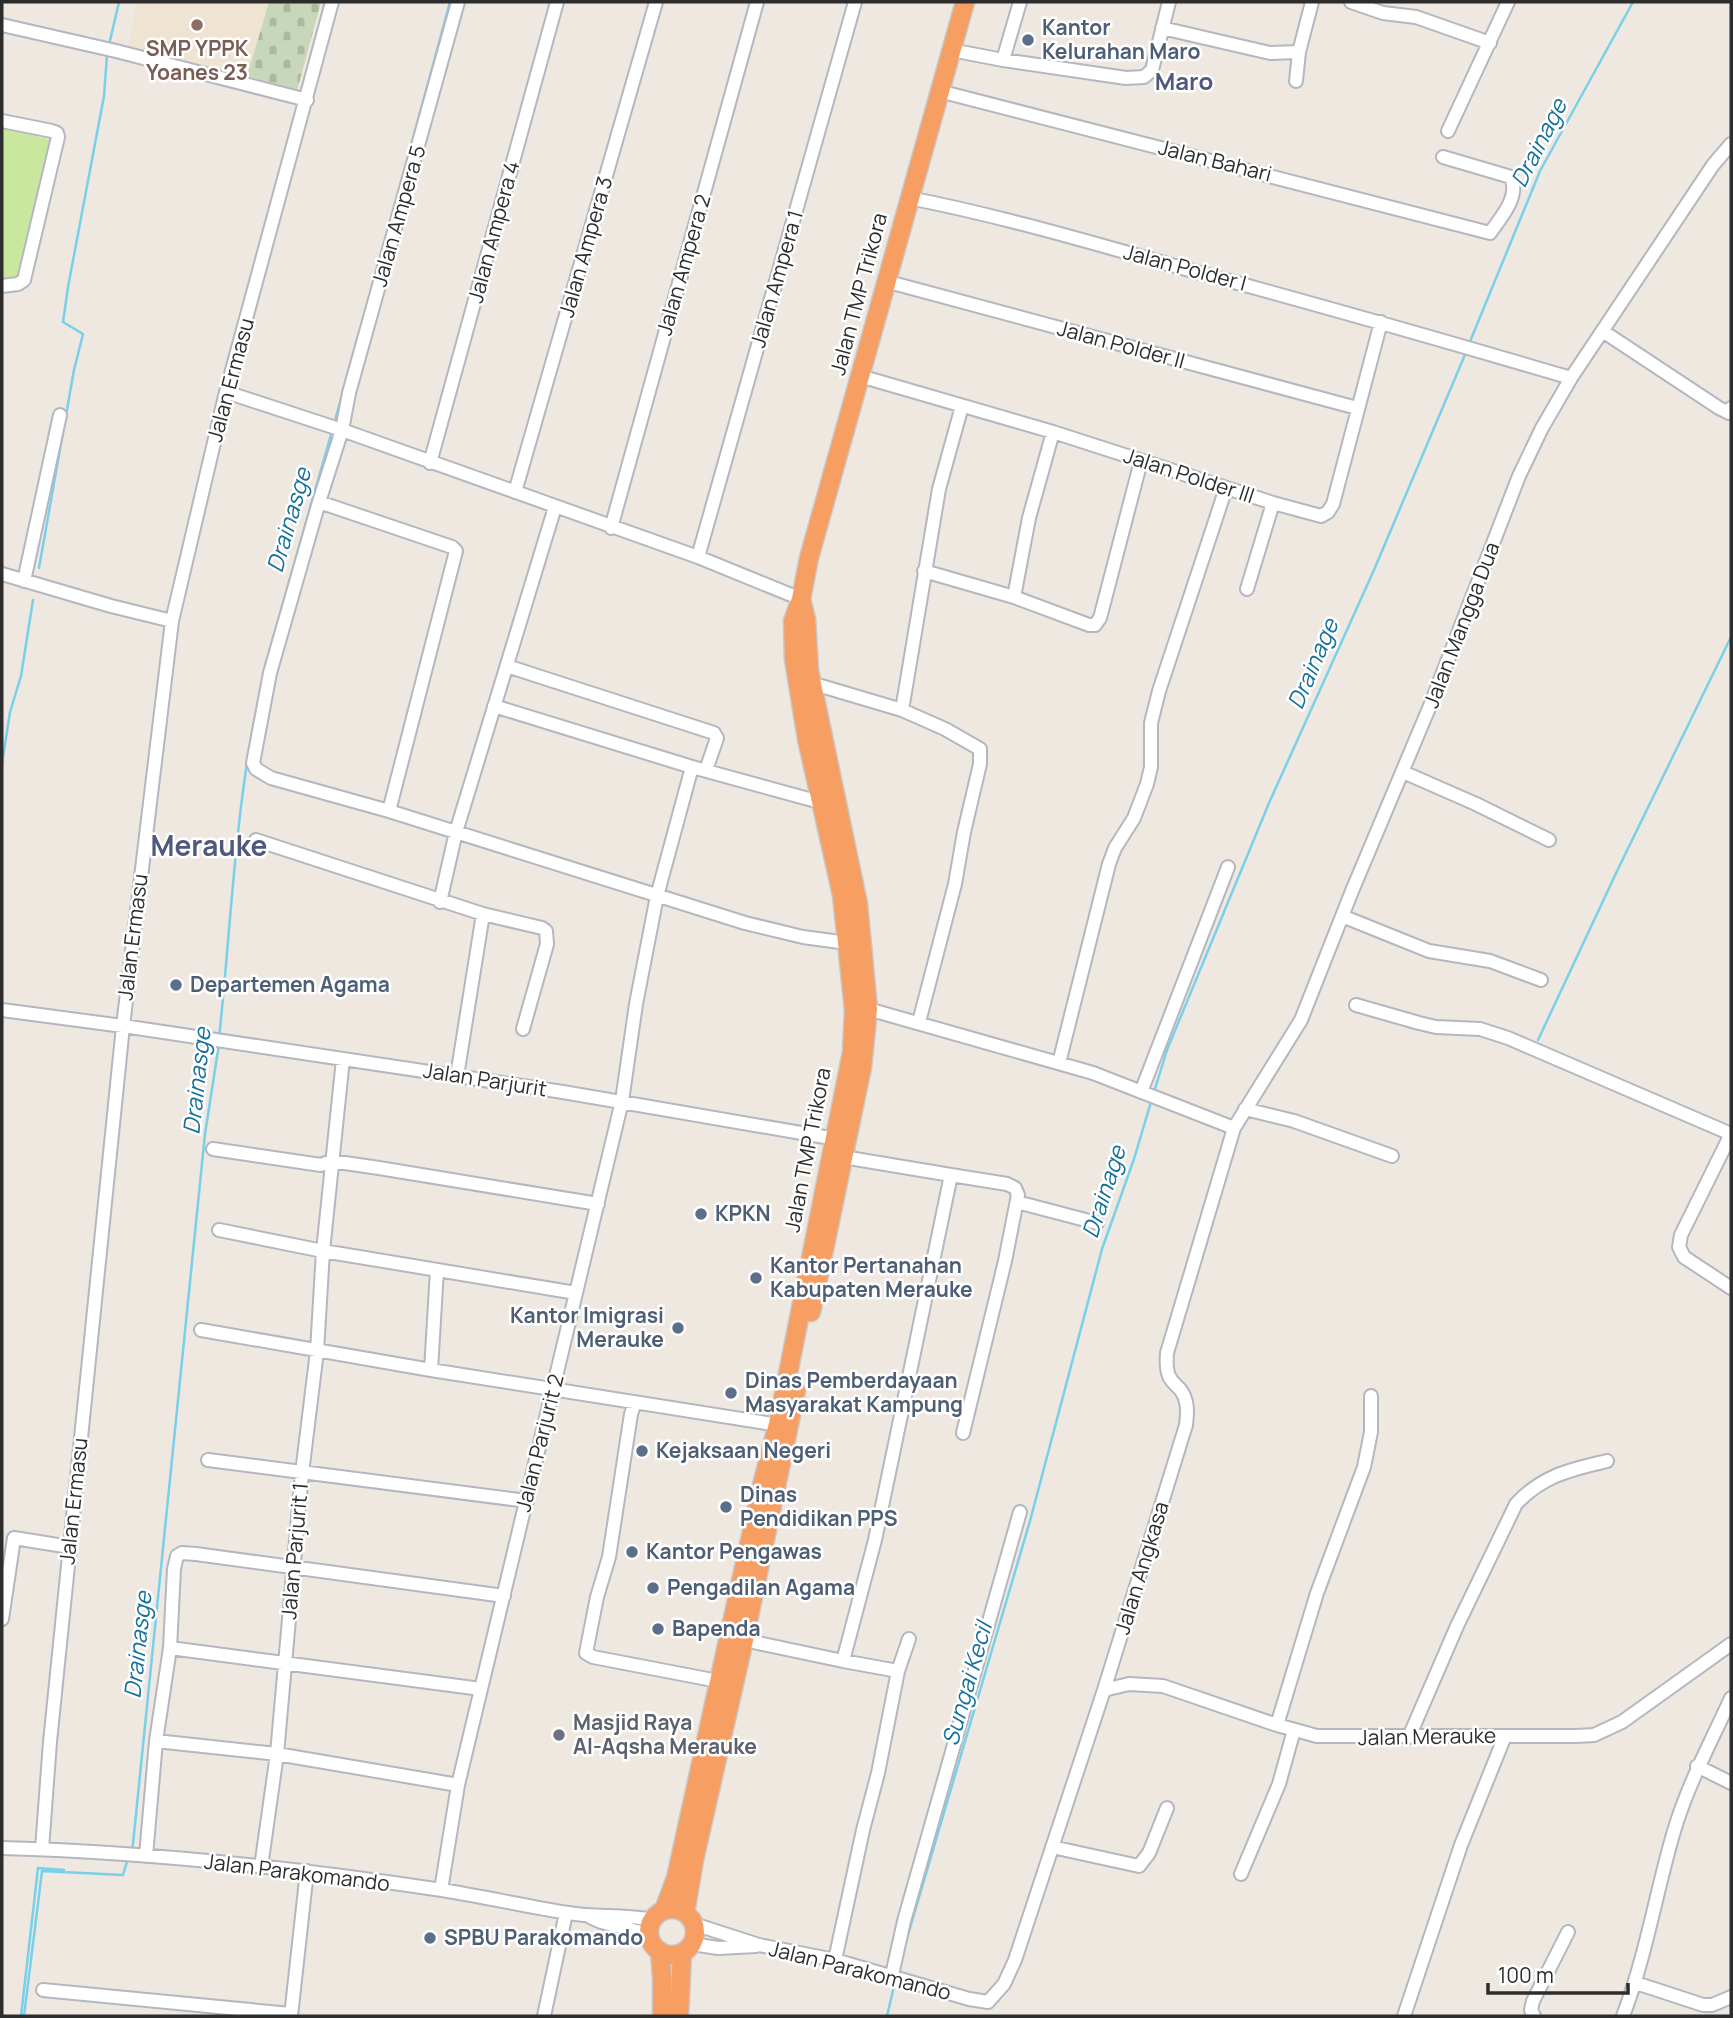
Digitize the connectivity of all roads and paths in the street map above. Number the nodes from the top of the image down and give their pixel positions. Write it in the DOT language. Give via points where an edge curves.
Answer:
graph roads {
  1 [pos="332,2"];
  2 [pos="458,2"];
  3 [pos="558,2"];
  4 [pos="656,2"];
  5 [pos="757,2"];
  6 [pos="855,2"];
  7 [pos="965,2"];
  8 [pos="1020,2"];
  9 [pos="1169,2"];
  10 [pos="1312,2"];
  11 [pos="1351,2"];
  12 [pos="1508,2"];
  13 [pos="2,25"];
  14 [pos="1162,28"];
  15 [pos="1490,43"];
  16 [pos="951,50"];
  17 [pos="1299,52"];
  18 [pos="1003,61"];
  19 [pos="1296,80"];
  20 [pos="939,91"];
  21 [pos="307,100"];
  22 [pos="2,121"];
  23 [pos="1448,131"];
  24 [pos="1731,144"];
  25 [pos="1443,157"];
  26 [pos="909,198"];
  27 [pos="885,281"];
  28 [pos="2,286"];
  29 [pos="1381,322"];
  30 [pos="1604,332"];
  31 [pos="860,376"];
  32 [pos="1571,378"];
  33 [pos="226,392"];
  34 [pos="962,406"];
  35 [pos="1357,408"];
  36 [pos="1731,408"];
  37 [pos="60,415"];
  38 [pos="342,430"];
  39 [pos="1053,432"];
  40 [pos="1141,461"];
  41 [pos="430,463"];
  42 [pos="1226,488"];
  43 [pos="515,492"];
  44 [pos="319,502"];
  45 [pos="1273,503"];
  46 [pos="555,508"];
  47 [pos="611,528"];
  48 [pos="698,557"];
  49 [pos="924,571"];
  50 [pos="2,574"];
  51 [pos="24,581"];
  52 [pos="1247,589"];
  53 [pos="1014,597"];
  54 [pos="801,599"];
  55 [pos="172,621"];
  56 [pos="506,666"];
  57 [pos="811,683"];
  58 [pos="494,706"];
  59 [pos="902,710"];
  60 [pos="692,767"];
  61 [pos="706,770"];
  62 [pos="1403,772"];
  63 [pos="830,804"];
  64 [pos="389,811"];
  65 [pos="456,832"];
  66 [pos="256,840"];
  67 [pos="1549,840"];
  68 [pos="1228,867"];
  69 [pos="657,896"];
  70 [pos="440,902"];
  71 [pos="483,914"];
  72 [pos="1342,916"];
  73 [pos="847,943"];
  74 [pos="1541,980"];
  75 [pos="1356,1005"];
  76 [pos="868,1009"];
  77 [pos="2,1010"];
  78 [pos="919,1022"];
  79 [pos="122,1026"];
  80 [pos="523,1029"];
  81 [pos="343,1059"];
  82 [pos="1059,1063"];
  83 [pos="457,1076"];
  84 [pos="1144,1093"];
  85 [pos="622,1101"];
  86 [pos="1245,1109"];
  87 [pos="1234,1128"];
  88 [pos="1731,1134"];
  89 [pos="841,1145"];
  90 [pos="213,1149"];
  91 [pos="1392,1156"];
  92 [pos="331,1161"];
  93 [pos="951,1175"];
  94 [pos="1017,1202"];
  95 [pos="598,1204"];
  96 [pos="1097,1223"];
  97 [pos="219,1230"];
  98 [pos="323,1251"];
  99 [pos="438,1270"];
  100 [pos="1731,1288"];
  101 [pos="576,1293"];
  102 [pos="201,1330"];
  103 [pos="317,1351"];
  104 [pos="431,1370"];
  105 [pos="553,1390"];
  106 [pos="1371,1396"];
  107 [pos="635,1402"];
  108 [pos="784,1426"];
  109 [pos="963,1433"];
  110 [pos="208,1460"];
  111 [pos="1607,1461"];
  112 [pos="302,1473"];
  113 [pos="527,1501"];
  114 [pos="1020,1512"];
  115 [pos="70,1547"];
  116 [pos="294,1568"];
  117 [pos="504,1596"];
  118 [pos="2,1619"];
  119 [pos="909,1639"];
  120 [pos="744,1640"];
  121 [pos="1731,1644"];
  122 [pos="170,1648"];
  123 [pos="843,1661"];
  124 [pos="285,1662"];
  125 [pos="730,1665"];
  126 [pos="898,1671"];
  127 [pos="718,1681"];
  128 [pos="481,1689"];
  129 [pos="1104,1690"];
  130 [pos="1731,1698"];
  131 [pos="1277,1725"];
  132 [pos="1294,1730"];
  133 [pos="1505,1736"];
  134 [pos="1409,1737"];
  135 [pos="156,1741"];
  136 [pos="277,1754"];
  137 [pos="1697,1766"];
  138 [pos="1731,1783"];
  139 [pos="458,1785"];
  140 [pos="1167,1808"];
  141 [pos="1052,1847"];
  142 [pos="2,1848"];
  143 [pos="42,1849"];
  144 [pos="146,1856"];
  145 [pos="261,1867"];
  146 [pos="307,1871"];
  147 [pos="1241,1874"];
  148 [pos="441,1890"];
  149 [pos="566,1913"];
  150 [pos="690,1918"];
  151 [pos="655,1921"];
  152 [pos="1568,1933"];
  153 [pos="759,1945"];
  154 [pos="687,1948"];
  155 [pos="660,1951"];
  156 [pos="835,1960"];
  157 [pos="896,1976"];
  158 [pos="1636,1983"];
  159 [pos="43,1990"];
  160 [pos="1731,1997"];
  161 [pos="988,2002"];
  162 [pos="291,2015"];
  163 [pos="546,2016"];
  164 [pos="662,2016"];
  165 [pos="679,2016"];
  166 [pos="987,2016"];
  167 [pos="1404,2016"];
  168 [pos="1534,2016"];
  169 [pos="1623,2016"];
  1 -- 21 [label="street, Jalan Ermasu"];
  2 -- 38 [label="street, Jalan Ampera 5"];
  3 -- 41 [label="street, Jalan Ampera 4"];
  4 -- 43 [label="street, Jalan Ampera 3"];
  5 -- 47 [label="street, Jalan Ampera 2"];
  6 -- 48 [label="street, Jalan Ampera 1"];
  7 -- 16 [label="highway, Jalan TMP Trikora"];
  8 -- 18 [label="street"];
  9 -- 14 [label="street"];
  10 -- 17 [label="street"];
  11 -- 15 [label="street" via="1383,13 1416,17"];
  12 -- 15 [label="street"];
  13 -- 21 [label="street"];
  14 -- 17 [label="street" via="1270,53"];
  14 -- 18 [label="street" via="1152,70 1144,77"];
  15 -- 23 [label="street"];
  16 -- 18 [label="street"];
  16 -- 20 [label="highway, Jalan TMP Trikora"];
  17 -- 19 [label="street"];
  20 -- 25 [label="street, Jalan Bahari" via="1490,233 1511,199 1511,177"];
  20 -- 26 [label="highway, Jalan TMP Trikora"];
  21 -- 33 [label="street, Jalan Ermasu"];
  22 -- 28 [label="street" via="52,131 58,137 24,280"];
  24 -- 30 [label="street, Jalan Mangga Dua"];
  26 -- 27 [label="highway, Jalan TMP Trikora"];
  26 -- 29 [label="street, Jalan Polder I" via="977,211"];
  27 -- 31 [label="highway, Jalan TMP Trikora"];
  27 -- 35 [label="street, Jalan Polder II"];
  29 -- 32 [label="street, Jalan Polder I"];
  29 -- 35 [label="street, Jalan Polder III"];
  30 -- 32 [label="street, Jalan Mangga Dua"];
  30 -- 36 [label="street" via="1719,408 1729,413"];
  31 -- 34 [label="street, Jalan Polder III"];
  31 -- 54 [label="highway, Jalan TMP Trikora"];
  32 -- 62 [label="street, Jalan Mangga Dua" via="1519,476"];
  33 -- 38 [label="street"];
  33 -- 55 [label="street, Jalan Ermasu"];
  34 -- 39 [label="street, Jalan Polder III"];
  34 -- 49 [label="street" via="939,489"];
  35 -- 45 [label="street, Jalan Polder III" via="1328,512 1321,516"];
  37 -- 51 [label="street"];
  38 -- 41 [label="street"];
  38 -- 44 [label="street, Jalan Ampera 5"];
  39 -- 40 [label="street, Jalan Polder III"];
  39 -- 53 [label="street" via="1029,518"];
  40 -- 42 [label="street, Jalan Polder III"];
  40 -- 53 [label="street" via="1096,625"];
  41 -- 43 [label="street"];
  42 -- 45 [label="street, Jalan Polder III"];
  42 -- 82 [label="street" via="1159,691 1151,723 1152,767 1109,864"];
  43 -- 46 [label="street"];
  44 -- 64 [label="street" via="456,551"];
  44 -- 64 [label="street, Jalan Ampera 5" via="270,673 253,763 271,778"];
  45 -- 52 [label="street"];
  46 -- 47 [label="street"];
  46 -- 56 [label="street"];
  47 -- 48 [label="street"];
  48 -- 54 [label="street"];
  49 -- 53 [label="street"];
  49 -- 59 [label="street"];
  50 -- 51 [label="street"];
  51 -- 55 [label="street"];
  54 -- 57 [label="highway, Jalan TMP Trikora"];
  54 -- 63 [label="highway, Jalan TMP Trikora" via="793,621 794,659 807,739"];
  55 -- 79 [label="street, Jalan Ermasu"];
  56 -- 58 [label="street"];
  56 -- 61 [label="street" via="714,733 716,741"];
  57 -- 59 [label="street"];
  57 -- 63 [label="highway, Jalan TMP Trikora"];
  58 -- 60 [label="street"];
  58 -- 65 [label="street"];
  59 -- 78 [label="street" via="973,744 981,756 955,884"];
  60 -- 61 [label="street"];
  60 -- 69 [label="street, Jalan Parjurit 2"];
  61 -- 63 [label="street"];
  62 -- 67 [label="street"];
  62 -- 72 [label="street, Jalan Mangga Dua"];
  63 -- 73 [label="highway, Jalan TMP Trikora"];
  63 -- 76 [label="highway, Jalan TMP Trikora" via="858,904"];
  64 -- 65 [label="street"];
  65 -- 69 [label="street"];
  65 -- 70 [label="street"];
  66 -- 70 [label="street"];
  68 -- 84 [label="street"];
  69 -- 73 [label="street" via="772,930"];
  69 -- 85 [label="street, Jalan Parjurit 2"];
  70 -- 71 [label="street"];
  71 -- 80 [label="street" via="546,931 547,944"];
  71 -- 83 [label="street"];
  72 -- 74 [label="street" via="1429,951 1490,961"];
  72 -- 86 [label="street, Jalan Mangga Dua" via="1301,1020"];
  73 -- 89 [label="highway, Jalan TMP Trikora" via="854,1010"];
  75 -- 88 [label="street" via="1436,1027 1480,1029 1508,1038"];
  76 -- 78 [label="street"];
  76 -- 89 [label="highway, Jalan TMP Trikora" via="862,1067"];
  77 -- 79 [label="street, Jalan Parjurit"];
  78 -- 82 [label="street"];
  79 -- 81 [label="street, Jalan Parjurit"];
  79 -- 115 [label="street, Jalan Ermasu"];
  81 -- 83 [label="street, Jalan Parjurit"];
  81 -- 92 [label="street, Jalan Parjurit 1"];
  82 -- 84 [label="street"];
  83 -- 85 [label="street, Jalan Parjurit"];
  84 -- 87 [label="street"];
  85 -- 89 [label="street, Jalan Parjurit"];
  85 -- 95 [label="street, Jalan Parjurit 2"];
  86 -- 87 [label="street, Jalan Mangga Dua"];
  86 -- 91 [label="street"];
  87 -- 129 [label="street, Jalan Angkasa" via="1167,1353 1168,1377 1186,1400 1186,1424"];
  88 -- 100 [label="street" via="1679,1247 1684,1257"];
  89 -- 93 [label="street, Jalan Parjurit"];
  89 -- 108 [label="highway, Jalan TMP Trikora"];
  89 -- 108 [label="highway, Jalan TMP Trikora" via="819,1275"];
  90 -- 92 [label="street" via="321,1165"];
  92 -- 95 [label="street"];
  92 -- 98 [label="street, Jalan Parjurit 1"];
  93 -- 94 [label="street, Jalan Parjurit" via="1007,1184 1015,1188"];
  93 -- 123 [label="street" via="875,1540"];
  94 -- 96 [label="street"];
  94 -- 109 [label="street"];
  95 -- 101 [label="street, Jalan Parjurit 2"];
  97 -- 98 [label="street"];
  98 -- 99 [label="street"];
  98 -- 103 [label="street, Jalan Parjurit 1"];
  99 -- 101 [label="street"];
  99 -- 104 [label="street"];
  101 -- 105 [label="street, Jalan Parjurit 2"];
  102 -- 103 [label="street"];
  103 -- 104 [label="street"];
  103 -- 112 [label="street, Jalan Parjurit 1"];
  104 -- 105 [label="street"];
  105 -- 107 [label="street"];
  105 -- 113 [label="street, Jalan Parjurit 2"];
  106 -- 131 [label="street" via="1371,1432 1364,1467 1317,1592"];
  107 -- 108 [label="street"];
  107 -- 127 [label="street" via="609,1557 586,1653"];
  108 -- 120 [label="highway, Jalan TMP Trikora"];
  108 -- 125 [label="highway, Jalan TMP Trikora" via="762,1481"];
  110 -- 112 [label="street"];
  111 -- 134 [label="street" via="1563,1472 1530,1489 1516,1504"];
  112 -- 113 [label="street"];
  112 -- 116 [label="street, Jalan Parjurit 1"];
  113 -- 117 [label="street, Jalan Parjurit 2"];
  114 -- 157 [label="street" via="904,1921"];
  115 -- 118 [label="street" via="14,1538"];
  115 -- 143 [label="street, Jalan Ermasu"];
  116 -- 117 [label="street"];
  116 -- 122 [label="street" via="189,1553 177,1556"];
  116 -- 124 [label="street, Jalan Parjurit 1"];
  117 -- 128 [label="street, Jalan Parjurit 2"];
  119 -- 126 [label="street"];
  120 -- 123 [label="street"];
  120 -- 125 [label="highway, Jalan TMP Trikora"];
  121 -- 133 [label="street, Jalan Merauke" via="1608,1730 1594,1735"];
  122 -- 124 [label="street"];
  122 -- 135 [label="street"];
  123 -- 126 [label="street"];
  124 -- 128 [label="street"];
  124 -- 136 [label="street, Jalan Parjurit 1"];
  125 -- 127 [label="highway, Jalan TMP Trikora"];
  125 -- 150 [label="highway, Jalan TMP Trikora" via="694,1860"];
  126 -- 156 [label="street"];
  127 -- 151 [label="highway, Jalan TMP Trikora" via="676,1878"];
  128 -- 139 [label="street, Jalan Parjurit 2"];
  129 -- 131 [label="street, Jalan Merauke" via="1129,1684 1163,1686"];
  129 -- 141 [label="street, Jalan Angkasa"];
  130 -- 137 [label="street"];
  131 -- 132 [label="street, Jalan Merauke"];
  132 -- 134 [label="street, Jalan Merauke" via="1336,1737"];
  132 -- 147 [label="street" via="1279,1784"];
  133 -- 134 [label="street, Jalan Merauke"];
  133 -- 167 [label="street" via="1461,1845"];
  135 -- 136 [label="street"];
  135 -- 144 [label="street"];
  136 -- 139 [label="street"];
  136 -- 145 [label="street, Jalan Parjurit 1"];
  137 -- 138 [label="street"];
  137 -- 158 [label="street" via="1674,1830"];
  139 -- 148 [label="street"];
  140 -- 141 [label="street" via="1139,1866"];
  141 -- 161 [label="street, Jalan Angkasa" via="1009,1973"];
  142 -- 143 [label="street, Jalan Parakomando"];
  143 -- 144 [label="street, Jalan Parakomando"];
  144 -- 145 [label="street, Jalan Parakomando"];
  145 -- 146 [label="street, Jalan Parakomando"];
  146 -- 148 [label="street, Jalan Parakomando"];
  146 -- 162 [label="street"];
  148 -- 149 [label="street, Jalan Parakomando"];
  149 -- 151 [label="street, Jalan Parakomando" via="601,1922"];
  149 -- 163 [label="street"];
  150 -- 151 [label="highway" via="671,1909"];
  150 -- 153 [label="street, Jalan Parakomando"];
  150 -- 154 [label="highway" via="695,1938"];
  151 -- 155 [label="highway" via="654,1947"];
  152 -- 168 [label="street" via="1533,2001"];
  153 -- 154 [label="street, Jalan Parakomando"];
  153 -- 156 [label="street, Jalan Parakomando"];
  154 -- 155 [label="highway" via="667,1954"];
  154 -- 165 [label="highway"];
  155 -- 164 [label="highway"];
  156 -- 157 [label="street, Jalan Parakomando"];
  157 -- 161 [label="street, Jalan Parakomando"];
  158 -- 160 [label="street" via="1703,2005"];
  158 -- 169 [label="street"];
  159 -- 162 [label="street"];
  161 -- 166 [label="street"];
}
